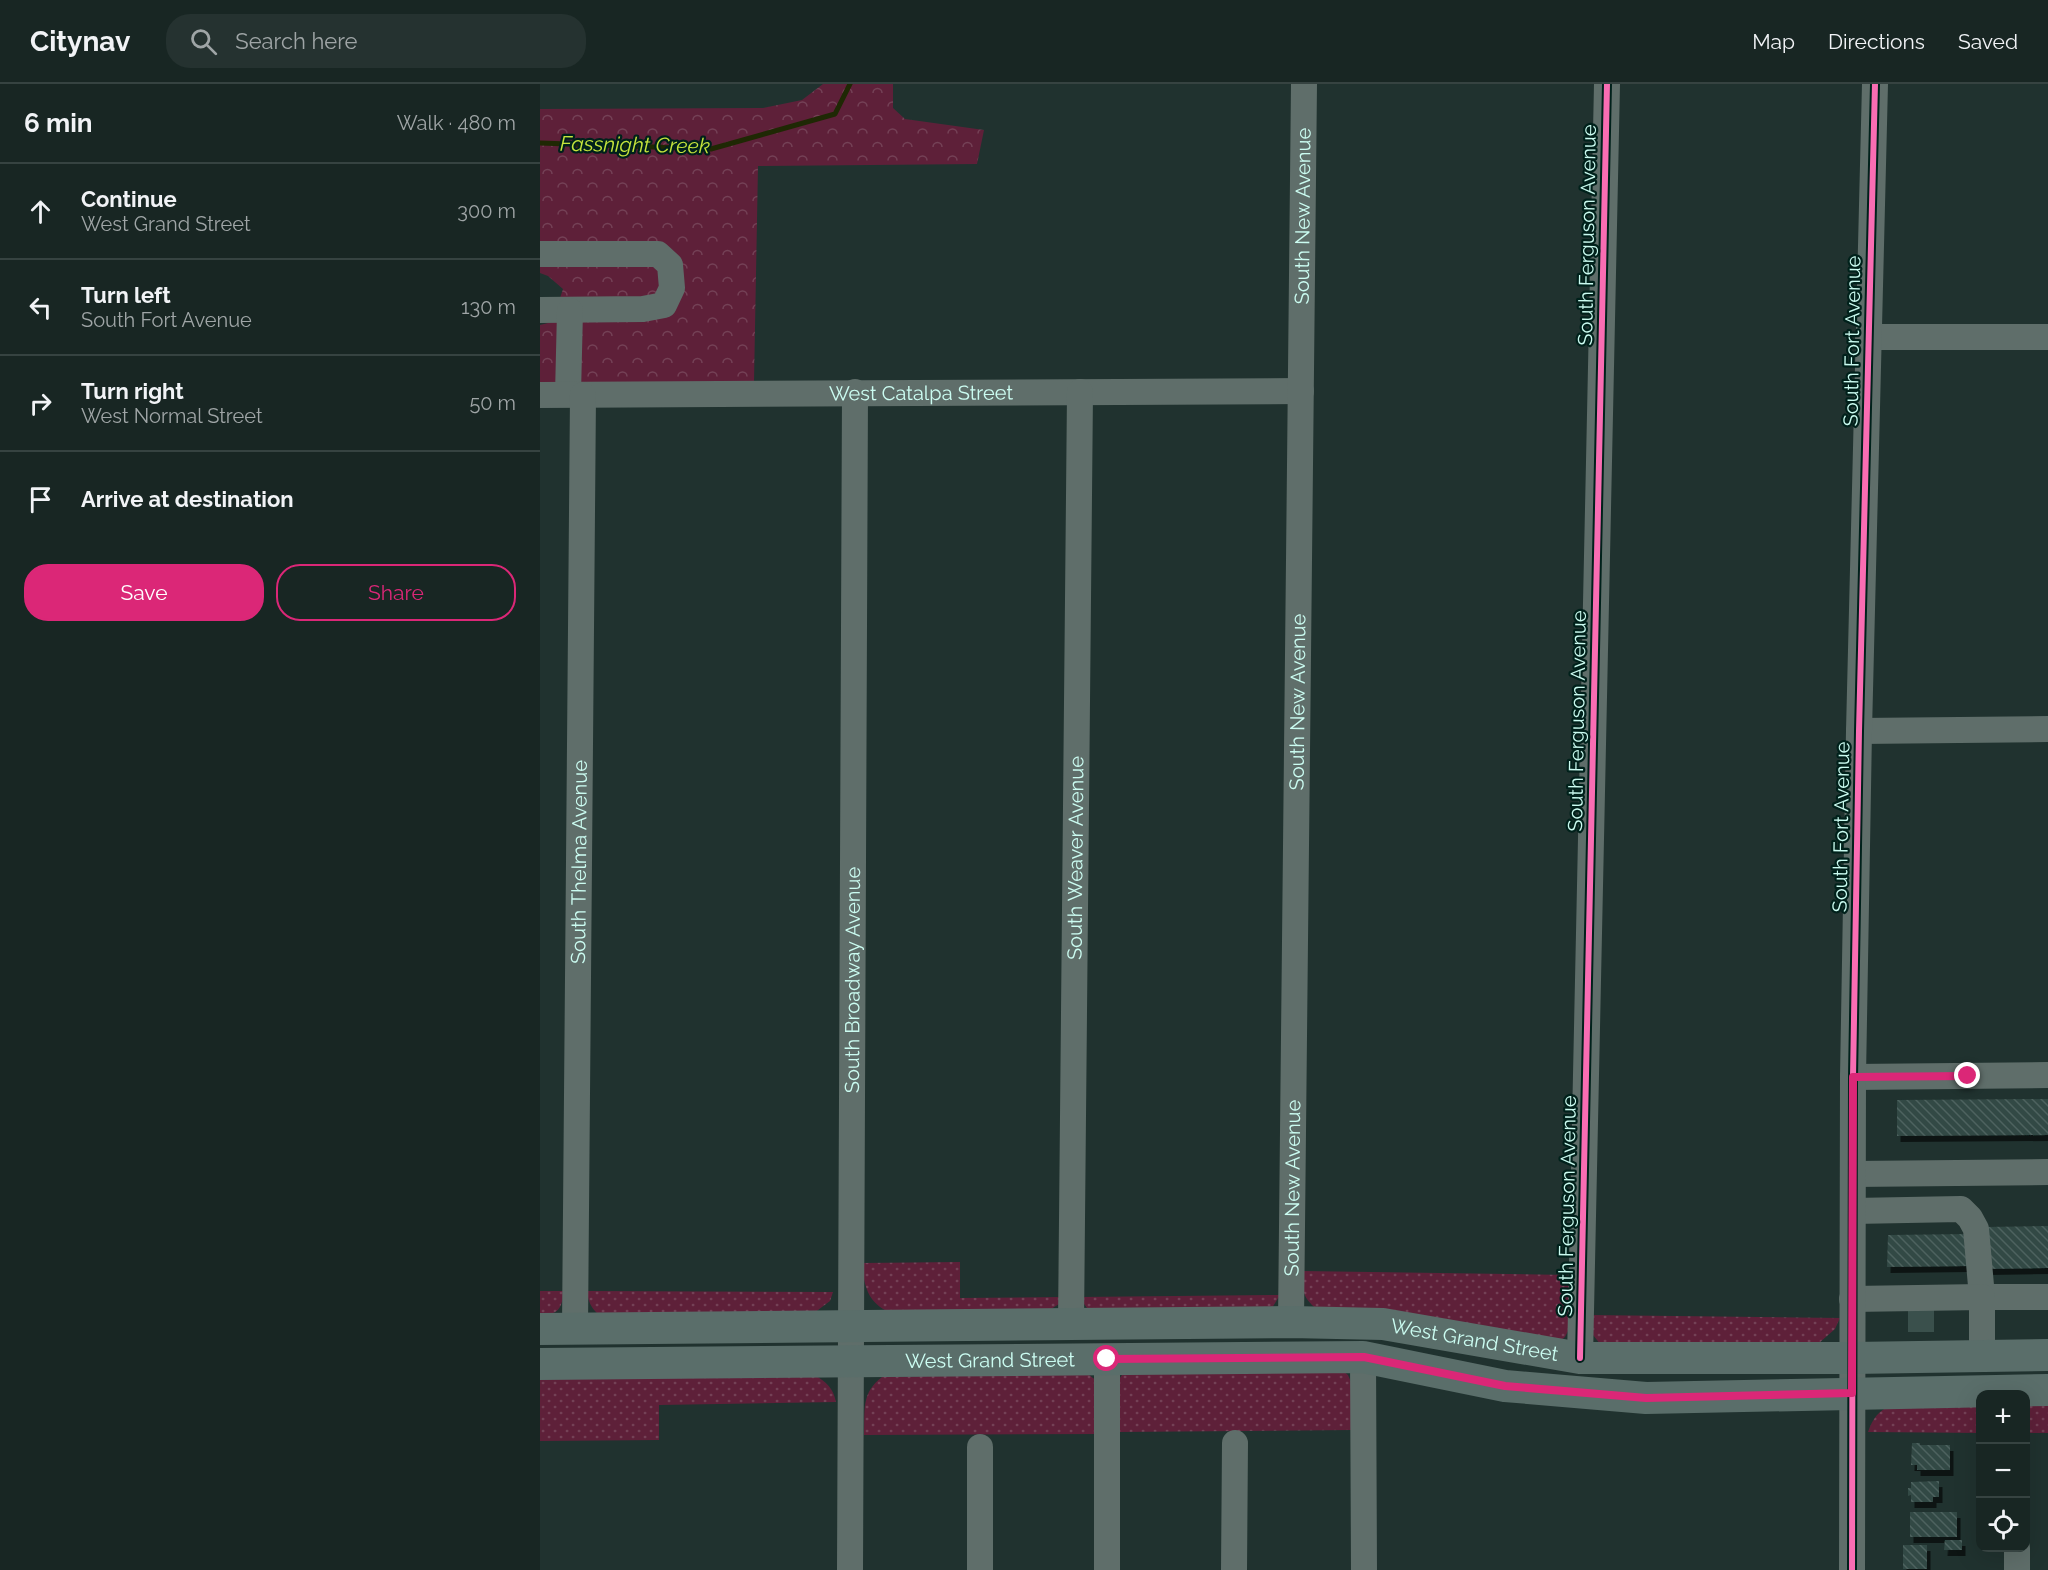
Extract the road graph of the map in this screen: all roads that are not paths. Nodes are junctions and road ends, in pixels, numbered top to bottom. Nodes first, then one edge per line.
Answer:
1 (1304, 84) edge
2 (1607, 84) edge
3 (1875, 84) edge
4 (540, 254) edge
5 (540, 310) edge
6 (570, 311) junction
7 (1868, 337) junction
8 (2048, 337) edge
9 (1301, 391) junction
10 (855, 392) junction
11 (1080, 392) junction
12 (576, 394) junction
13 (540, 395) edge
14 (2048, 729) edge
15 (1859, 731) junction
16 (2048, 1075) edge
17 (1853, 1077) junction
18 (2048, 1172) edge
19 (1853, 1174) junction
20 (1853, 1211) junction
21 (1982, 1297) junction
22 (2048, 1297) edge
23 (1954, 1298) junction
24 (1852, 1299) junction
25 (1887, 1299) junction
26 (1908, 1319) tunnel mouth
27 (1934, 1319) dead end
28 (1291, 1322) junction
29 (1071, 1324) junction
30 (851, 1326) junction
31 (575, 1328) junction
32 (540, 1329) edge
33 (2048, 1355) edge
34 (1982, 1356) junction
35 (1364, 1357) junction
36 (1580, 1358) junction
37 (1852, 1358) junction
38 (1107, 1359) junction
39 (850, 1361) junction
40 (540, 1364) edge
41 (2048, 1390) edge
42 (1852, 1393) junction
43 (1235, 1443) dead end
44 (980, 1447) dead end
45 (2017, 1552) edge
46 (850, 1570) edge
47 (980, 1570) edge
48 (1107, 1570) edge
49 (1234, 1570) edge
50 (1364, 1570) edge
51 (1852, 1570) edge
52 (2017, 1570) edge

1 - 9 street, South New Avenue
2 - 36 street, South Ferguson Avenue
3 - 7 street, South Fort Avenue
4 - 6 street
5 - 6 street
6 - 12 street, South Thelma Avenue
7 - 8 street
7 - 15 street, South Fort Avenue
9 - 11 street, West Catalpa Street
9 - 28 street, South New Avenue
10 - 11 street, West Catalpa Street
10 - 12 street, West Catalpa Street
10 - 30 street, South Broadway Avenue
11 - 29 street, South Weaver Avenue
12 - 13 street, West Catalpa Street
12 - 31 street, South Thelma Avenue
14 - 15 street
15 - 17 street, South Fort Avenue
16 - 17 street
17 - 19 street, South Fort Avenue
18 - 19 street
19 - 20 street, South Fort Avenue
20 - 21 street
20 - 24 street, South Fort Avenue
21 - 22 street
21 - 23 street
21 - 34 street
23 - 25 street
23 - 27 street
24 - 25 street
24 - 37 street, South Fort Avenue
25 - 26 street
28 - 29 main road, West Grand Street
28 - 36 main road, West Grand Street
29 - 30 main road, West Grand Street
30 - 31 main road, West Grand Street
30 - 39 street, South Broadway Avenue
31 - 32 main road, West Grand Street
33 - 34 main road, West Grand Street
34 - 37 main road, West Grand Street
35 - 38 main road, West Grand Street
35 - 42 main road, West Grand Street
35 - 50 street
36 - 37 main road, West Grand Street
37 - 42 street, South Fort Avenue
38 - 39 main road, West Grand Street
38 - 48 street
39 - 40 main road, West Grand Street
39 - 46 street, South Broadway Avenue
41 - 42 main road, West Grand Street
42 - 51 street, South Fort Avenue
43 - 49 street
44 - 47 street
45 - 52 street

